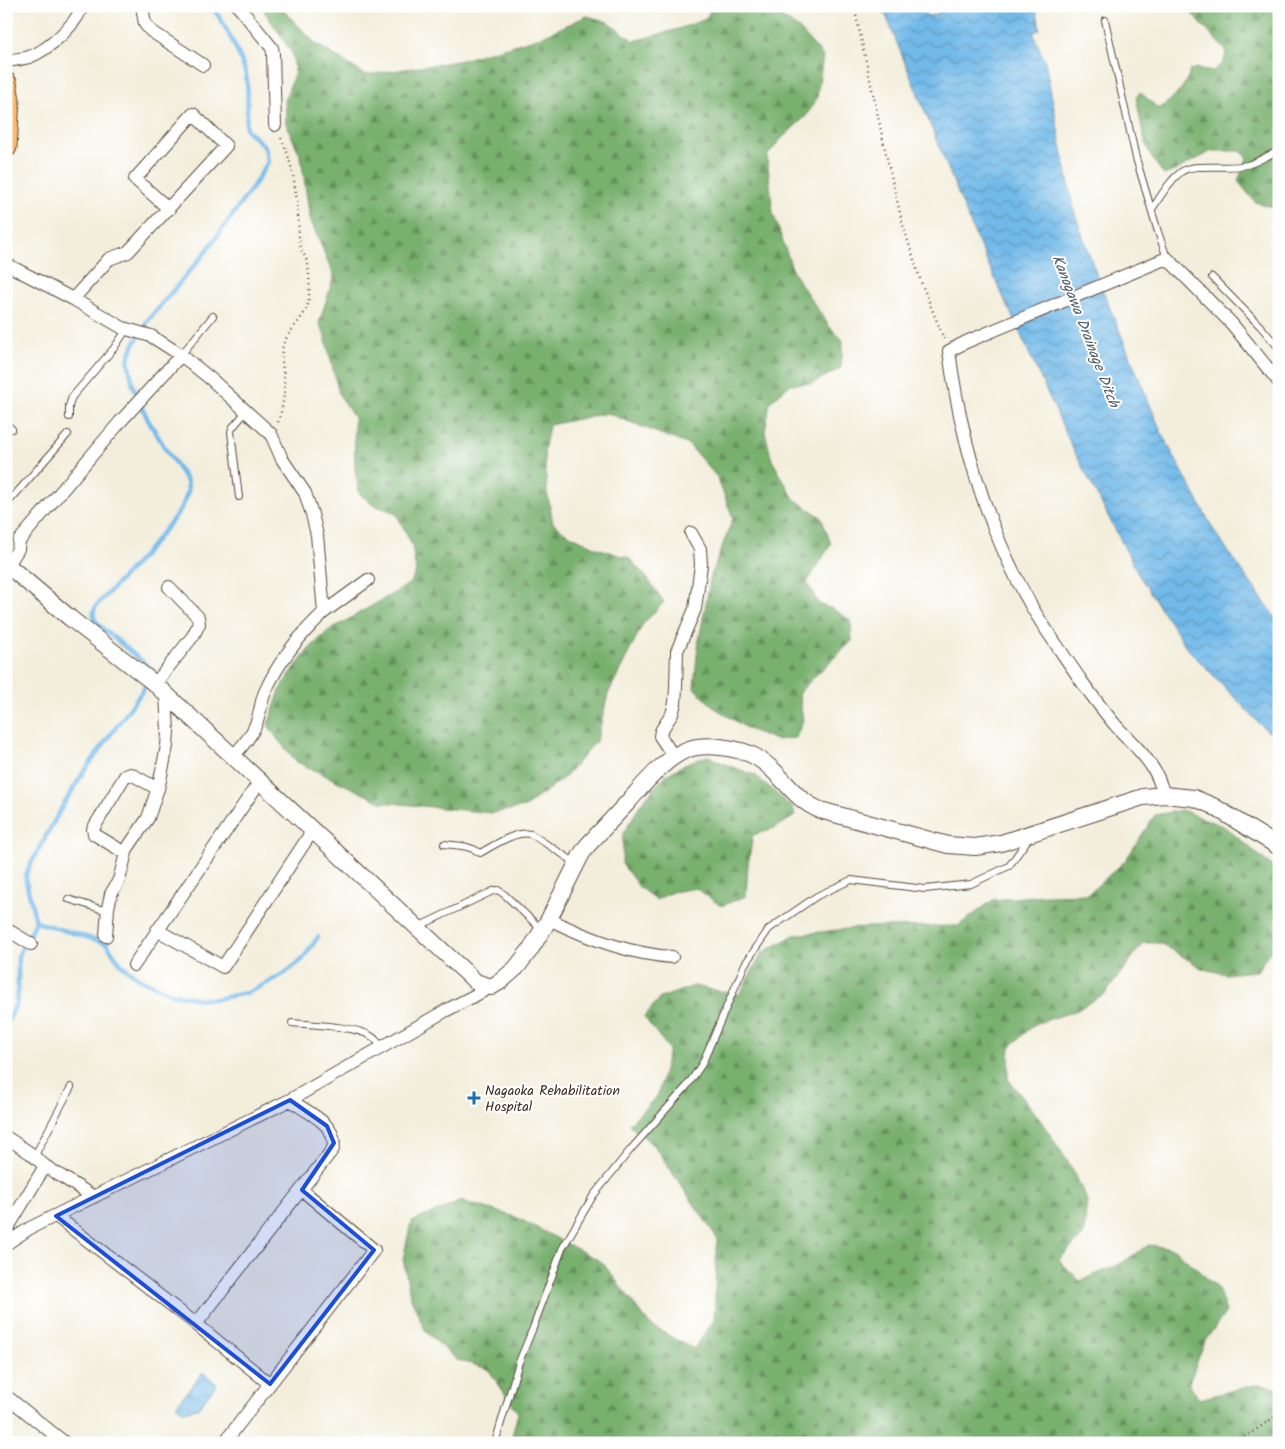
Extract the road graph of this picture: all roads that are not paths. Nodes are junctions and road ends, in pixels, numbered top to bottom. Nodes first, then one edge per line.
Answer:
1 (82, 6) edge
2 (142, 6) edge
3 (238, 6) edge
4 (1104, 20) dead end
5 (6, 61) edge
6 (204, 65) dead end
7 (6, 84) edge
8 (275, 125) road end
9 (6, 148) edge
10 (1279, 150) edge
11 (169, 209) junction
12 (1152, 209) junction
13 (1168, 258) junction
14 (6, 264) edge
15 (1212, 277) dead end
16 (73, 299) junction
17 (213, 316) dead end
18 (127, 329) junction
19 (1279, 348) edge
20 (181, 355) junction
21 (1279, 382) edge
22 (246, 412) junction
23 (69, 417) dead end
24 (6, 424) edge
25 (12, 429) dead end
26 (68, 434) dead end
27 (239, 497) dead end
28 (6, 505) edge
29 (691, 533) dead end
30 (7, 564) edge
31 (368, 580) dead end
32 (170, 587) dead end
33 (324, 612) junction
34 (160, 689) junction
35 (233, 756) junction
36 (674, 757) junction
37 (260, 781) junction
38 (158, 789) junction
39 (1164, 795) junction
40 (313, 830) junction
41 (1033, 833) junction
42 (444, 844) dead end
43 (1279, 847) edge
44 (125, 853) junction
45 (576, 864) junction
46 (68, 899) dead end
47 (107, 911) junction
48 (546, 924) junction
49 (418, 928) junction
50 (6, 929) edge
51 (158, 930) junction
52 (106, 936) dead end
53 (28, 942) dead end
54 (672, 957) dead end
55 (134, 965) dead end
56 (491, 988) junction
57 (292, 1023) dead end
58 (382, 1047) junction
59 (71, 1087) dead end
60 (290, 1100) junction
61 (6, 1137) edge
62 (34, 1157) junction
63 (45, 1166) junction
64 (302, 1190) junction
65 (94, 1197) junction
66 (56, 1216) junction
67 (6, 1231) edge
68 (6, 1244) edge
69 (196, 1324) junction
70 (270, 1384) junction
71 (6, 1396) edge
72 (65, 1443) edge
73 (224, 1443) edge
74 (495, 1443) edge

1 - 5 street
2 - 6 street
3 - 8 street
4 - 12 lane
7 - 9 highway
10 - 12 lane
11 - 11 street
11 - 16 street
12 - 13 lane
13 - 21 street
13 - 39 street
14 - 16 street
15 - 19 lane
16 - 18 street
17 - 20 lane
18 - 20 street
18 - 23 lane
20 - 22 street
20 - 30 street
22 - 27 lane
22 - 33 street
24 - 25 lane
26 - 28 lane
29 - 36 street
30 - 34 street
31 - 33 street
32 - 34 street
33 - 35 street
34 - 35 street
34 - 38 street
35 - 37 street
36 - 41 street
36 - 45 street
37 - 40 street
37 - 51 street
38 - 44 street
38 - 44 street
39 - 41 street
39 - 43 street
40 - 49 street
40 - 51 street
41 - 74 lane
42 - 45 lane
44 - 47 street
45 - 48 street
46 - 47 lane
47 - 52 street
48 - 49 lane
48 - 54 street
48 - 56 street
49 - 56 street
50 - 53 street
51 - 55 street
56 - 58 street
57 - 58 lane
58 - 60 street
59 - 62 lane
60 - 64 street
60 - 65 street
61 - 62 street
62 - 63 street
63 - 65 street
63 - 67 street
64 - 69 street
64 - 70 street
65 - 66 street
66 - 68 street
66 - 69 street
69 - 70 street
70 - 73 street
71 - 72 street

